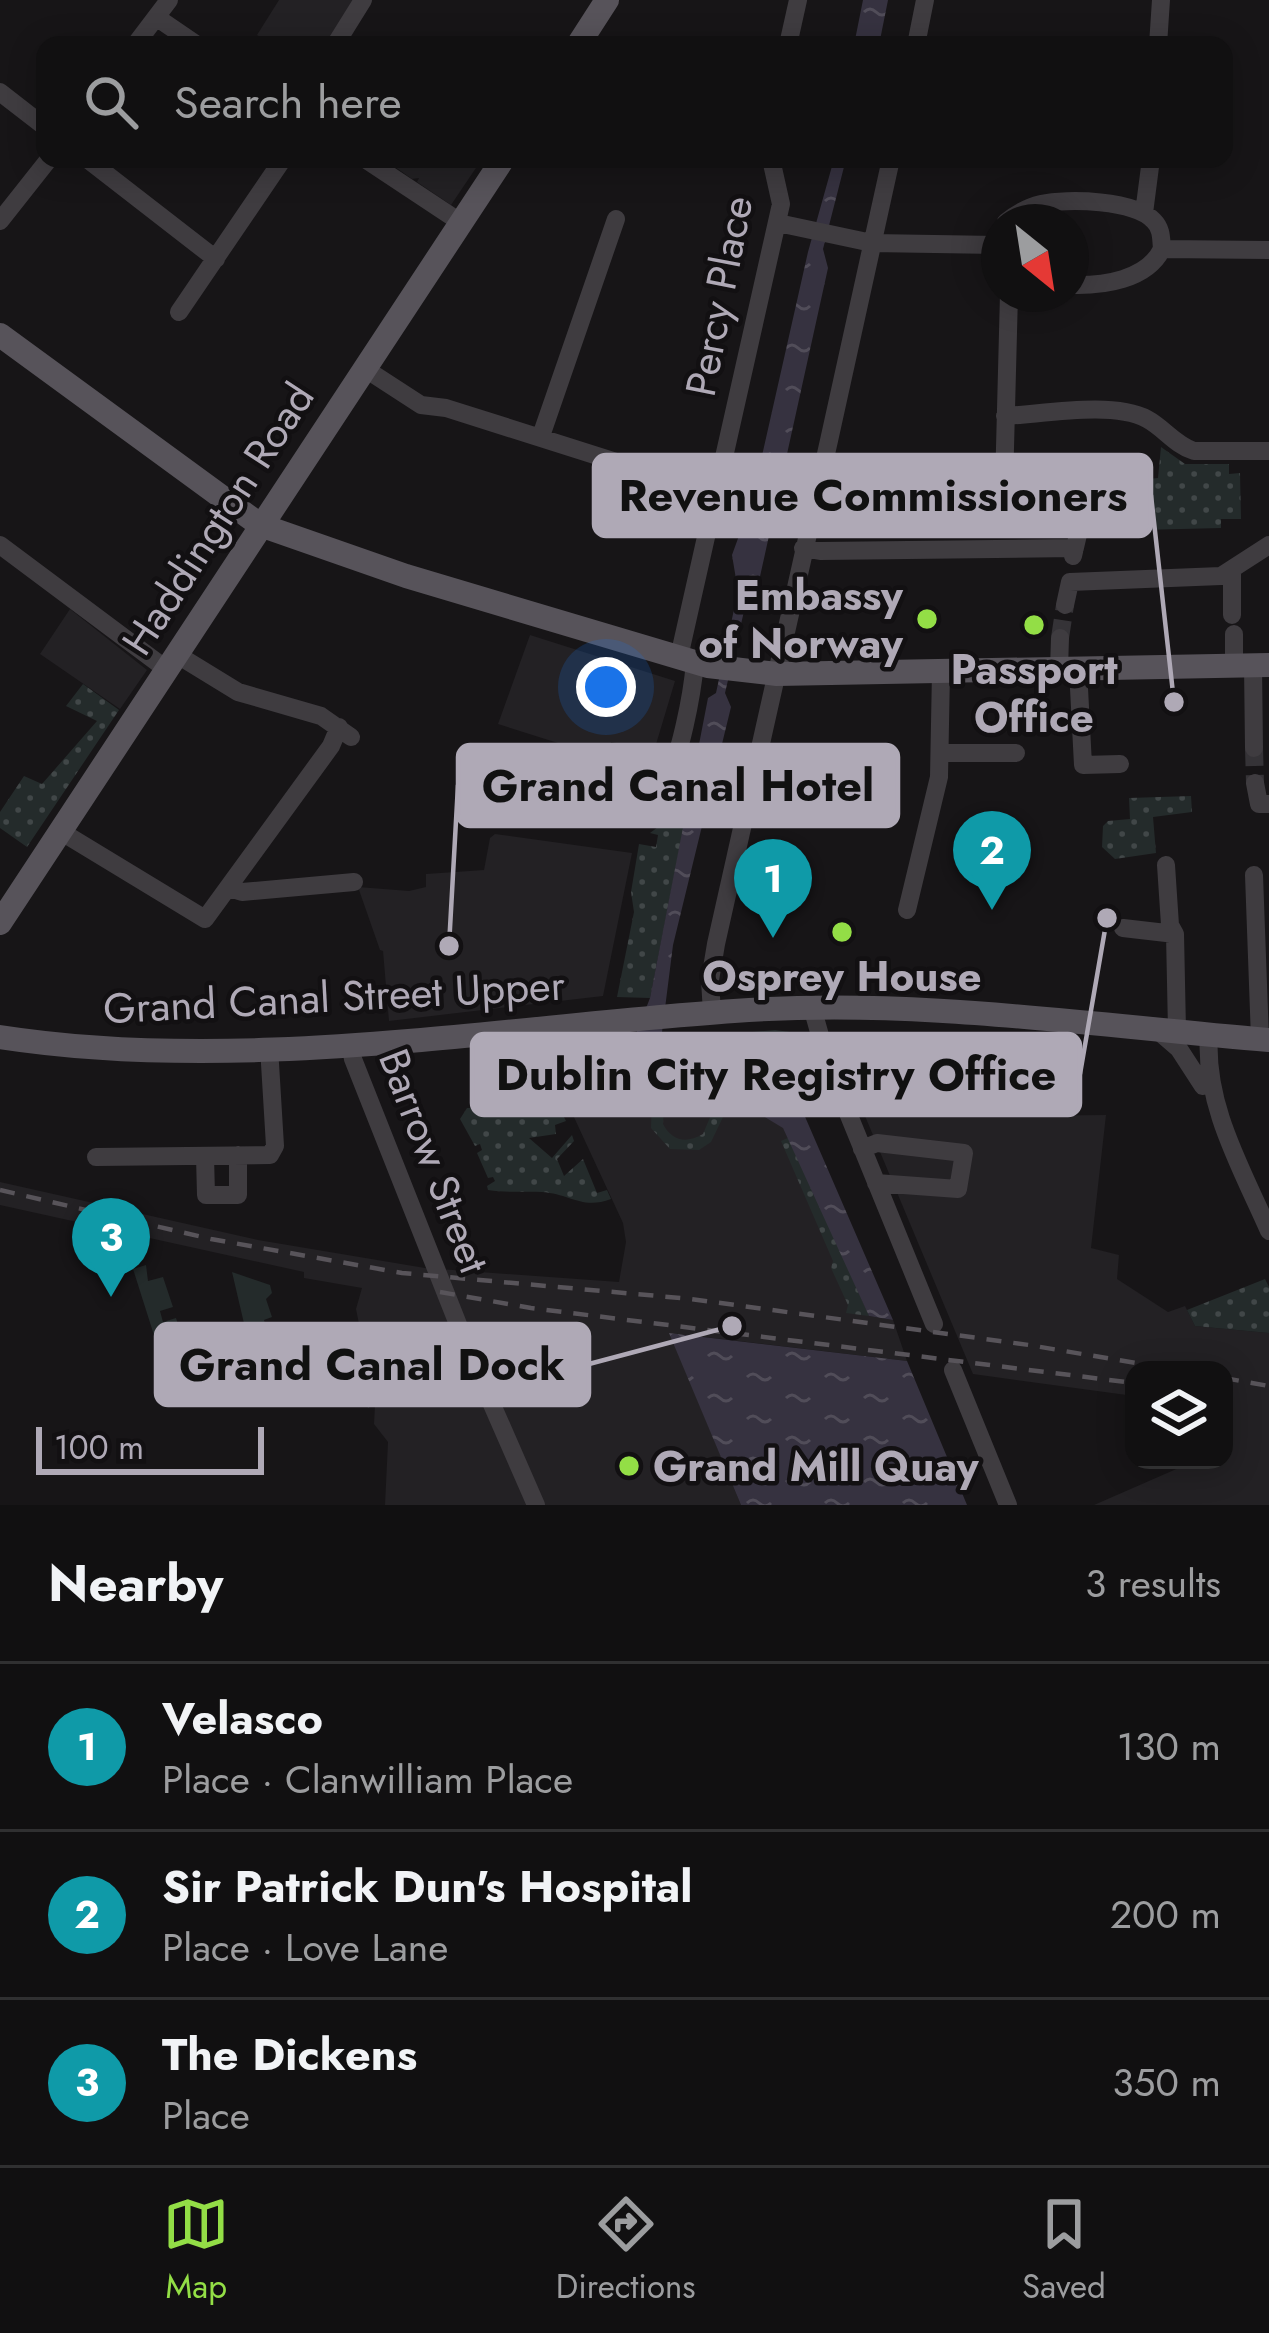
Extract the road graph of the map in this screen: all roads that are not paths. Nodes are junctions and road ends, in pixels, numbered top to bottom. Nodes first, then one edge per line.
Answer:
1 (169, 0) edge
2 (364, 0) edge
3 (607, 0) edge
4 (798, 0) edge
5 (926, 0) edge
6 (1161, 0) edge
7 (156, 17) junction
8 (142, 36) edge
9 (184, 36) edge
10 (340, 36) edge
11 (584, 36) edge
12 (790, 36) edge
13 (918, 36) edge
14 (1159, 36) edge
15 (0, 92) edge
16 (36, 121) edge
17 (42, 168) edge
18 (99, 168) edge
19 (278, 168) edge
20 (378, 168) edge
21 (496, 168) edge
22 (773, 168) edge
23 (889, 168) edge
24 (1150, 168) edge
25 (1049, 204) edge
26 (1144, 213) junction
27 (616, 219) dead end
28 (0, 221) edge
29 (460, 223) junction
30 (778, 223) junction
31 (872, 243) junction
32 (981, 243) edge
33 (1162, 249) junction
34 (1269, 250) edge
35 (216, 259) junction
36 (1089, 286) edge
37 (179, 312) dead end
38 (1008, 312) edge
39 (0, 335) edge
40 (364, 368) junction
41 (1005, 416) junction
42 (541, 436) junction
43 (1269, 451) edge
44 (717, 485) junction
45 (817, 487) junction
46 (1004, 487) junction
47 (260, 525) junction
48 (1269, 544) edge
49 (0, 545) edge
50 (803, 548) junction
51 (1229, 572) junction
52 (1065, 605) dead end
53 (1060, 638) tunnel mouth
54 (171, 662) junction
55 (694, 662) junction
56 (1252, 665) edge
57 (1069, 669) junction
58 (941, 671) junction
59 (777, 674) junction
60 (1254, 748) tunnel mouth
61 (942, 753) junction
62 (1016, 753) dead end
63 (1120, 764) dead end
64 (1255, 783) tunnel mouth
65 (489, 787) dead end
66 (1269, 804) edge
67 (60, 831) junction
68 (1166, 866) dead end
69 (1254, 875) dead end
70 (354, 882) dead end
71 (229, 887) junction
72 (908, 910) dead end
73 (0, 922) edge
74 (1123, 928) dead end
75 (1175, 934) junction
76 (812, 1007) junction
77 (712, 1013) junction
78 (1185, 1031) junction
79 (0, 1037) edge
80 (1265, 1039) edge
81 (350, 1042) junction
82 (269, 1047) junction
83 (1202, 1086) junction
84 (1219, 1112) junction
85 (862, 1149) junction
86 (238, 1155) junction
87 (97, 1156) dead end
88 (205, 1156) junction
89 (876, 1183) junction
90 (1269, 1231) edge
91 (934, 1324) dead end
92 (953, 1370) dead end
93 (536, 1505) edge
94 (1008, 1505) edge

1 - 7 street
2 - 10 street
3 - 11 main road
4 - 12 street
5 - 13 street
6 - 14 street
7 - 8 street
7 - 9 street
15 - 16 street
17 - 28 street
18 - 35 street
19 - 35 street
20 - 29 street
21 - 29 main road, Haddington Road
22 - 30 street, Percy Place
23 - 31 street
24 - 26 street
25 - 26 street
26 - 33 street
27 - 42 street
29 - 40 main road, Haddington Road
30 - 31 street
30 - 44 street, Percy Place
31 - 32 street
31 - 45 street
33 - 34 street
33 - 36 street
35 - 37 street
38 - 41 street
39 - 47 main road
40 - 42 street
40 - 47 main road, Haddington Road
41 - 43 street
41 - 46 street
42 - 44 street
44 - 55 street, Percy Place
45 - 46 street
45 - 50 street
46 - 50 street
47 - 54 main road, Haddington Road
47 - 55 main road
48 - 51 street
49 - 54 street
50 - 59 street
51 - 52 street
51 - 56 street
53 - 57 street
54 - 67 main road, Haddington Road
54 - 71 street
55 - 59 main road
55 - 65 street, Percy Place
56 - 57 main road
56 - 60 street
57 - 58 main road
57 - 63 street
58 - 59 main road
58 - 61 street
59 - 77 street
61 - 62 street
61 - 72 street
64 - 66 street
67 - 71 street
67 - 73 main road, Haddington Road
68 - 75 street
69 - 80 street
70 - 71 street
74 - 75 street
75 - 78 street
76 - 77 main road, Grand Canal Street Upper
76 - 78 main road, Grand Canal Street Upper
76 - 85 street
77 - 81 main road, Grand Canal Street Upper
78 - 80 main road, Grand Canal Street Upper
78 - 83 street
78 - 83 street
78 - 84 street
79 - 82 main road, Grand Canal Street Upper
81 - 82 main road, Grand Canal Street Upper
81 - 93 street, Barrow Street
82 - 86 street
83 - 84 street
84 - 90 street
85 - 89 street
85 - 89 street
86 - 88 street
86 - 88 street
87 - 88 street
89 - 91 street
92 - 94 street

